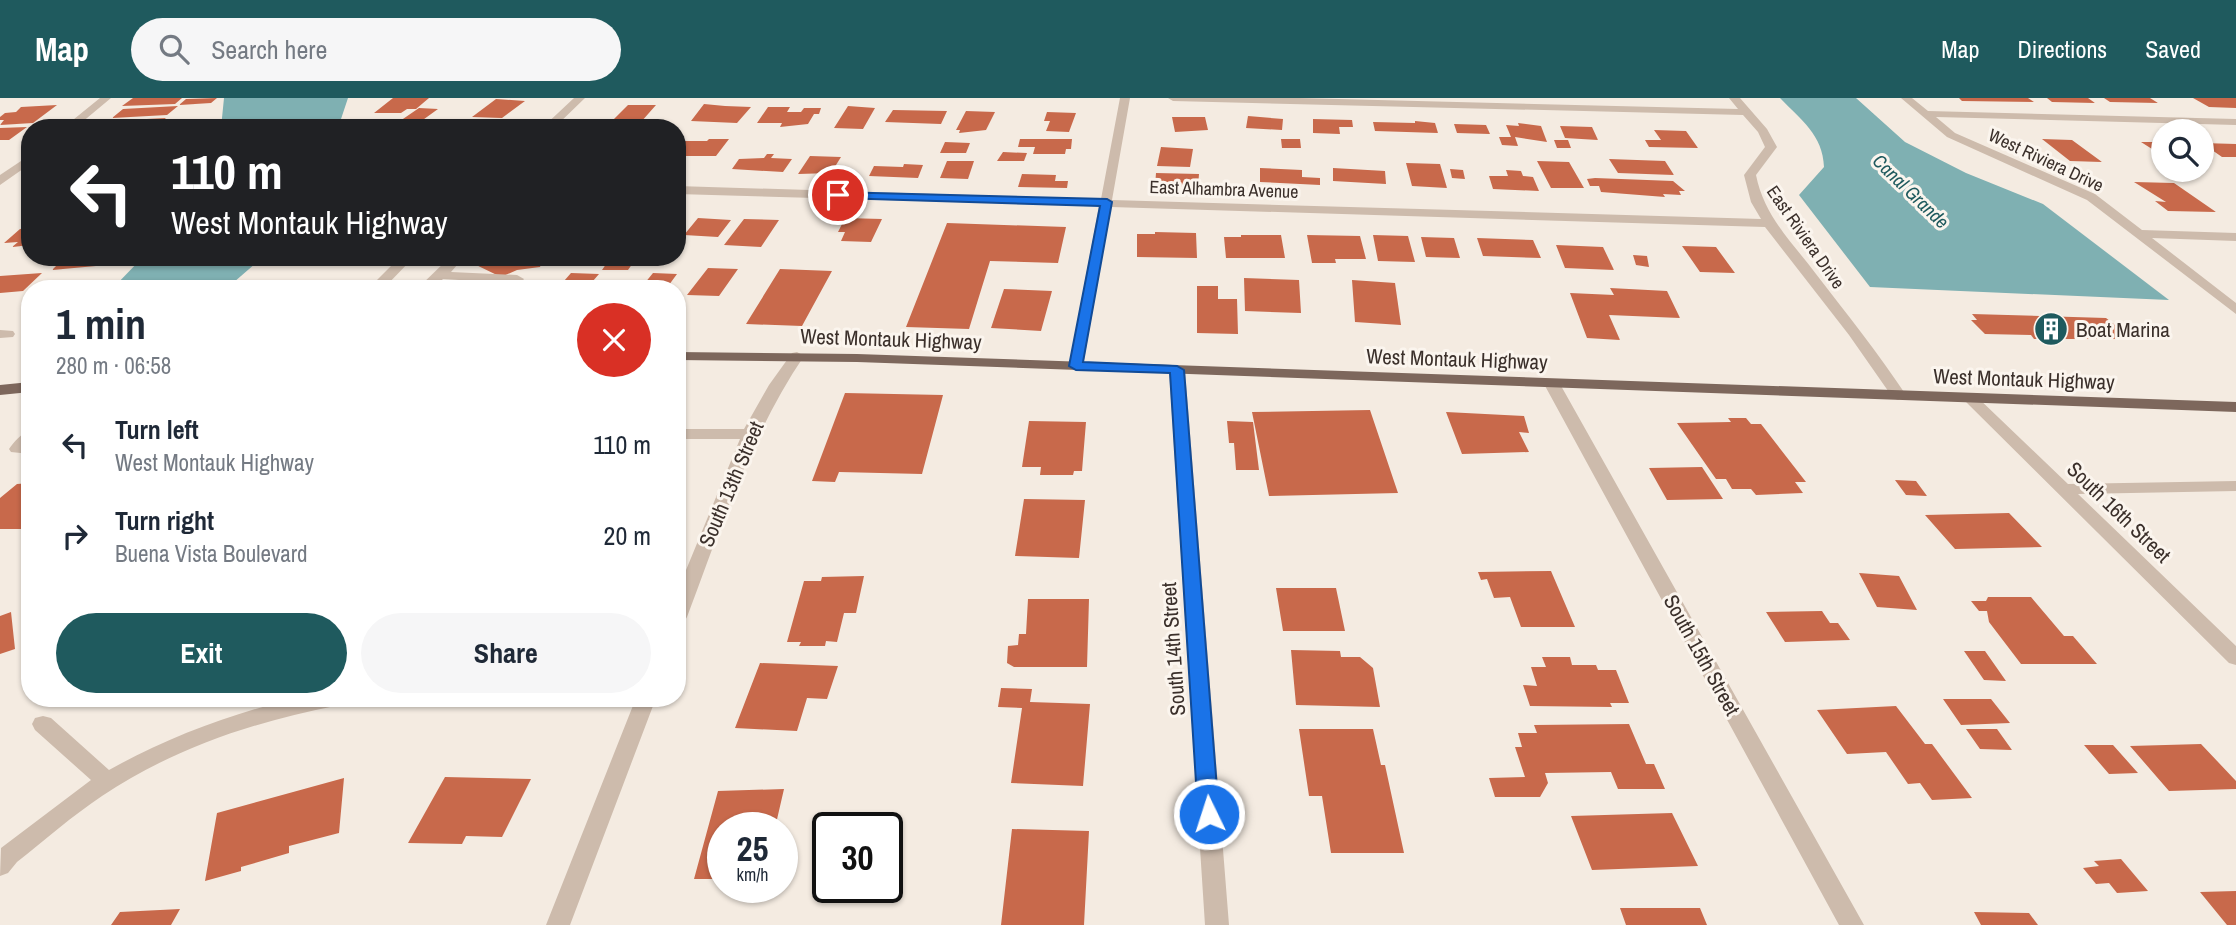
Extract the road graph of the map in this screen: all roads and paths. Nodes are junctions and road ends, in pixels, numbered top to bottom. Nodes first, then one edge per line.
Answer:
1 (106, 98) edge
2 (580, 98) edge
3 (1125, 98) edge
4 (1173, 98) edge
5 (1734, 98) edge
6 (1906, 98) edge
7 (1746, 112) junction
8 (1924, 114) junction
9 (79, 119) edge
10 (557, 119) edge
11 (2236, 122) edge
12 (21, 165) edge
13 (0, 181) edge
14 (686, 190) edge
15 (1107, 202) junction
16 (1770, 223) junction
17 (2140, 234) junction
18 (2236, 237) edge
19 (399, 266) edge
20 (449, 266) edge
21 (440, 275) junction
22 (384, 280) edge
23 (434, 280) edge
24 (516, 280) edge
25 (2236, 310) edge
26 (686, 356) edge
27 (797, 356) junction
28 (1076, 366) junction
29 (1177, 370) junction
30 (1552, 384) junction
31 (21, 388) edge
32 (0, 390) edge
33 (1898, 395) junction
34 (1970, 398) junction
35 (2236, 407) edge
36 (686, 433) edge
37 (749, 435) junction
38 (2236, 486) edge
39 (2062, 489) junction
40 (686, 594) edge
41 (2236, 658) edge
42 (288, 707) edge
43 (643, 707) edge
44 (43, 724) dead end
45 (107, 781) junction
46 (0, 866) edge
47 (558, 925) edge
48 (1217, 925) edge
49 (1852, 925) edge

1 - 9 street
2 - 10 street
3 - 15 street
4 - 7 street
5 - 7 street, East Riviera Drive
6 - 8 street, West Riviera Drive
7 - 16 street, East Riviera Drive
8 - 11 street
8 - 17 street, West Riviera Drive
12 - 13 street
14 - 15 street, East Alhambra Avenue
15 - 16 street, East Alhambra Avenue
15 - 28 street
16 - 33 street, East Riviera Drive
17 - 18 street
17 - 25 street, West Riviera Drive
19 - 22 street
20 - 21 street
21 - 23 street
21 - 24 street
26 - 27 main road, West Montauk Highway
27 - 28 main road, West Montauk Highway
27 - 37 street, South 13th Street
28 - 29 main road, West Montauk Highway
29 - 30 main road, West Montauk Highway
29 - 48 street, South 14th Street
30 - 33 main road, West Montauk Highway
30 - 49 street, South 15th Street
31 - 32 main road
33 - 34 main road, West Montauk Highway
34 - 35 main road, West Montauk Highway
34 - 39 street, South 16th Street
36 - 37 street
37 - 40 street, South 13th Street
38 - 39 street
39 - 41 street, South 16th Street
42 - 45 street
43 - 47 street
44 - 45 street
45 - 46 street

